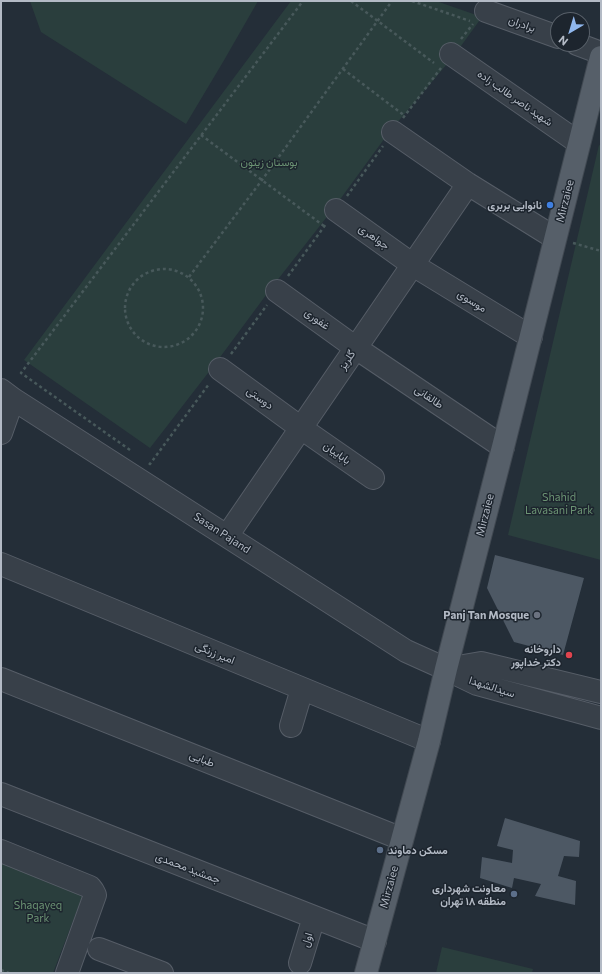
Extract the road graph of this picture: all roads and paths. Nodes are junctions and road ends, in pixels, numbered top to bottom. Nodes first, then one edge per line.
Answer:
1 (303, 1) edge
2 (351, 1) edge
3 (392, 1) edge
4 (412, 1) edge
5 (486, 11) dead end
6 (378, 21) junction
7 (550, 34) edge
8 (590, 49) edge
9 (601, 53) edge
10 (601, 57) edge
11 (443, 59) junction
12 (343, 69) junction
13 (399, 124) junction
14 (201, 135) junction
15 (579, 143) junction
16 (262, 180) junction
17 (468, 184) junction
18 (330, 218) junction
19 (555, 238) junction
20 (601, 251) edge
21 (413, 264) junction
22 (189, 277) junction
23 (277, 290) junction
24 (531, 337) junction
25 (356, 348) junction
26 (220, 369) junction
27 (7, 394) edge
28 (301, 428) junction
29 (1, 433) edge
30 (503, 447) junction
31 (130, 450) dead end
32 (143, 460) dead end
33 (373, 478) dead end
34 (227, 536) junction
35 (1, 564) edge
36 (446, 668) junction
37 (1, 679) edge
38 (302, 689) junction
39 (601, 692) edge
40 (601, 718) edge
41 (291, 726) dead end
42 (429, 741) junction
43 (1, 794) edge
44 (402, 839) junction
45 (1, 850) edge
46 (314, 917) junction
47 (375, 941) junction
48 (99, 949) dead end
49 (300, 963) dead end
50 (1, 970) edge
51 (9, 973) edge
52 (67, 973) edge
53 (162, 973) edge
54 (366, 973) edge

1 - 14 path
2 - 6 path
3 - 6 path
4 - 11 path
5 - 7 street, برادران
6 - 11 path
6 - 12 path
8 - 9 street
10 - 15 main road, Mirzaiee
11 - 13 path
11 - 15 street, شهید ناصر طالب زاده
12 - 13 path
12 - 16 path
13 - 17 street
13 - 18 path
14 - 16 path
14 - 31 path
15 - 19 main road, Mirzaiee
16 - 18 path
16 - 22 path
17 - 19 street
17 - 21 street, گلریز
18 - 21 street, جواهری
18 - 23 path
19 - 20 path
19 - 24 main road, Mirzaiee
21 - 24 street, موسوی
21 - 25 street, گلریز
22 - 22 path
23 - 25 street, غفوری
23 - 26 path
24 - 30 main road, Mirzaiee
25 - 28 street, گلریز
25 - 30 street, طالقانی
26 - 28 street, دوستی
26 - 32 path
27 - 29 street
27 - 34 street, Sasan Pajand
28 - 33 street, باباییان
28 - 34 street, گلریز
30 - 36 main road, Mirzaiee
34 - 36 street, Sasan Pajand
35 - 38 street, امیر زرنگی
36 - 39 street, سیدالشهدا
36 - 40 street, سیدالشهدا
36 - 42 main road, Mirzaiee
37 - 44 street, طبایی
38 - 41 street
38 - 42 street, امیر زرنگی
42 - 44 main road, Mirzaiee
43 - 46 street, جمشید محمدی
44 - 47 main road, Mirzaiee
45 - 52 street
46 - 47 street, جمشید محمدی
46 - 49 street, اول
47 - 54 main road, Mirzaiee
48 - 53 street
50 - 51 path

